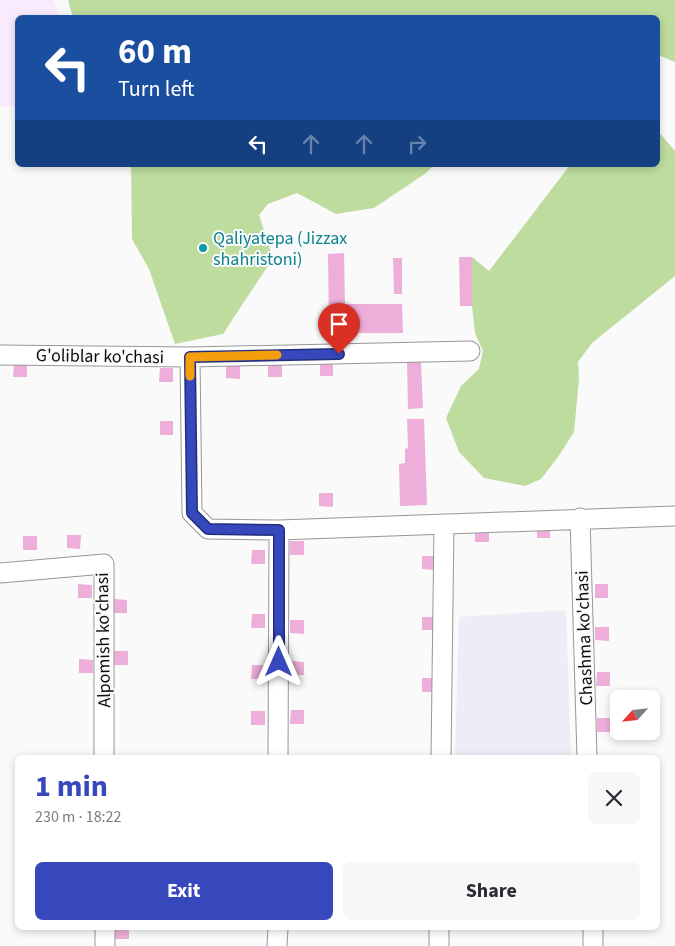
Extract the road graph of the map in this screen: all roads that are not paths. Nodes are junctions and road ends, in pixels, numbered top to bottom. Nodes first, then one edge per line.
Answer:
1 (470, 351) dead end
2 (0, 355) edge
3 (190, 357) junction
4 (675, 516) edge
5 (580, 518) junction
6 (444, 524) junction
7 (279, 530) junction
8 (0, 574) edge
9 (104, 755) edge
10 (278, 755) edge
11 (442, 755) edge
12 (587, 755) edge
13 (105, 930) edge
14 (278, 930) edge
15 (439, 930) edge
16 (593, 930) edge
17 (105, 946) edge
18 (277, 946) edge
19 (439, 946) edge
20 (593, 946) edge

1 - 3 street, G'oliblar ko'chasi
2 - 3 street, G'oliblar ko'chasi
3 - 7 street
4 - 5 street
5 - 6 street
5 - 12 street, Chashma ko'chasi
6 - 7 street
6 - 11 street
7 - 10 street
8 - 9 street, Alpomish ko'chasi
13 - 17 street
14 - 18 street
15 - 19 street
16 - 20 street

